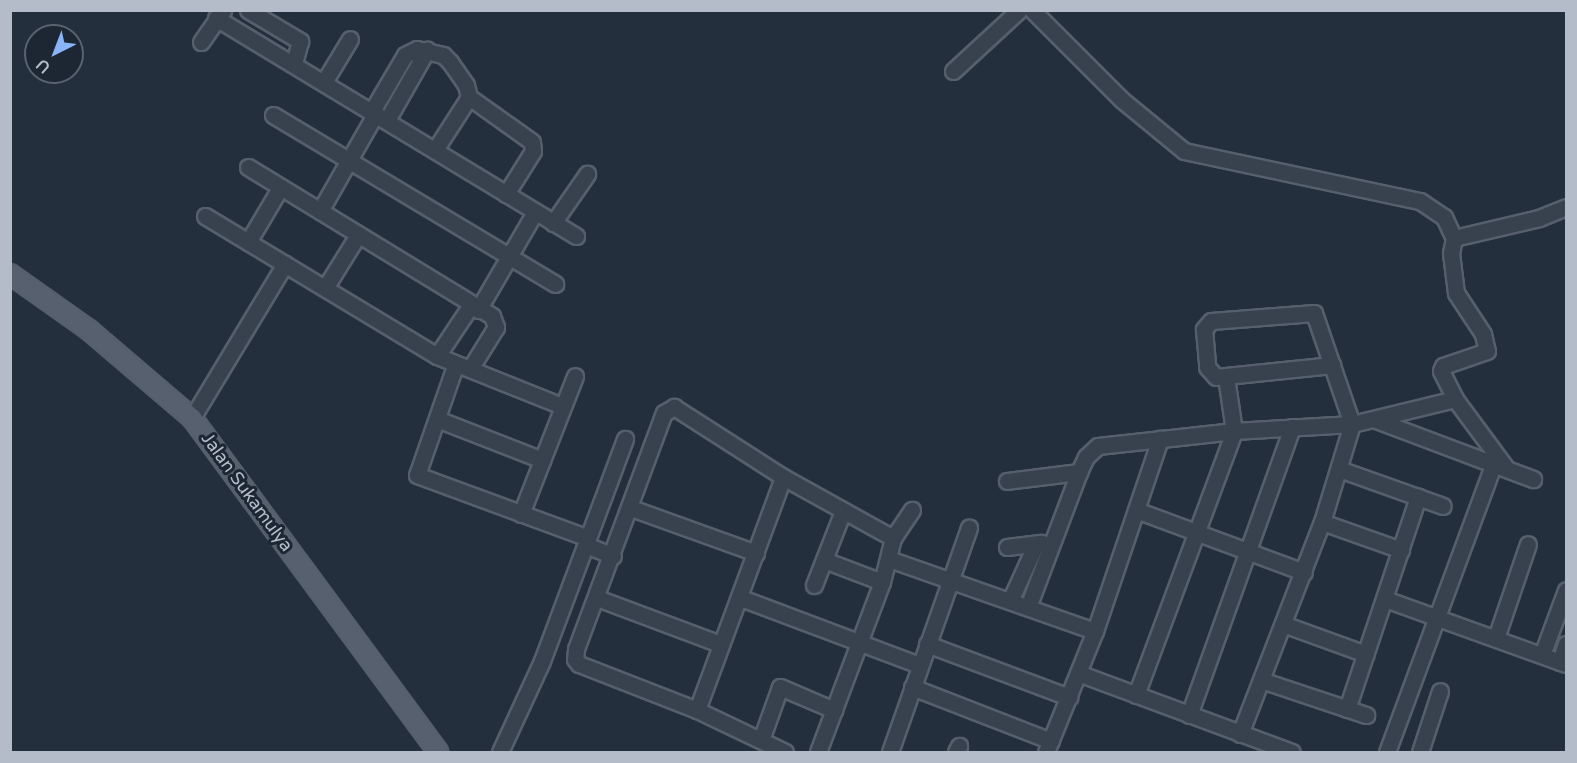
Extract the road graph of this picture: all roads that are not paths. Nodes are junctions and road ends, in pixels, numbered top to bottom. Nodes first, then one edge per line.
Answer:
1 (248, 10) edge
2 (1019, 10) edge
3 (1032, 10) edge
4 (220, 14) edge
5 (350, 39) dead end
6 (201, 42) dead end
7 (294, 63) junction
8 (953, 71) dead end
9 (324, 82) junction
10 (469, 97) junction
11 (378, 114) junction
12 (273, 115) dead end
13 (435, 150) junction
14 (349, 159) junction
15 (248, 167) dead end
16 (587, 174) dead end
17 (280, 188) junction
18 (506, 194) junction
19 (1566, 207) edge
20 (320, 211) junction
21 (535, 212) junction
22 (205, 216) dead end
23 (553, 223) junction
24 (358, 235) junction
25 (576, 236) dead end
26 (1454, 238) junction
27 (248, 242) junction
28 (509, 257) junction
29 (285, 264) junction
30 (10, 274) edge
31 (555, 284) dead end
32 (326, 288) junction
33 (474, 307) junction
34 (437, 356) junction
35 (1332, 365) junction
36 (462, 368) junction
37 (575, 376) dead end
38 (1226, 377) junction
39 (1455, 399) junction
40 (557, 404) dead end
41 (192, 417) junction
42 (436, 419) junction
43 (1376, 420) junction
44 (1352, 424) junction
45 (1292, 427) junction
46 (1234, 431) junction
47 (625, 439) dead end
48 (1160, 439) junction
49 (542, 460) junction
50 (1500, 466) junction
51 (1339, 469) junction
52 (1079, 472) junction
53 (783, 477) junction
54 (1533, 479) dead end
55 (1007, 481) dead end
56 (1418, 497) junction
57 (1443, 506) dead end
58 (631, 508) junction
59 (912, 510) dead end
60 (1136, 510) junction
61 (843, 511) junction
62 (521, 514) junction
63 (1322, 522) junction
64 (969, 528) dead end
65 (1197, 531) junction
66 (893, 538) junction
67 (1054, 541) junction
68 (587, 542) junction
69 (1036, 544) junction
70 (1528, 544) dead end
71 (1007, 547) dead end
72 (1401, 550) junction
73 (1249, 551) junction
74 (756, 553) junction
75 (613, 556) junction
76 (889, 559) junction
77 (824, 560) junction
78 (1304, 572) junction
79 (951, 580) junction
80 (882, 582) junction
81 (814, 585) dead end
82 (1566, 590) edge
83 (597, 598) junction
84 (741, 598) junction
85 (1385, 599) junction
86 (1010, 601) junction
87 (1028, 607) junction
88 (1434, 617) junction
89 (1283, 624) junction
90 (1095, 631) junction
91 (1496, 638) junction
92 (858, 642) junction
93 (720, 644) junction
94 (927, 644) junction
95 (1566, 644) edge
96 (1366, 654) junction
97 (1542, 655) junction
98 (1563, 663) edge
99 (919, 666) junction
100 (1078, 673) junction
101 (1261, 680) junction
102 (912, 687) junction
103 (1440, 691) dead end
104 (1136, 695) junction
105 (1069, 697) junction
106 (1347, 709) junction
107 (698, 710) junction
108 (834, 710) junction
109 (1189, 715) junction
110 (1366, 715) dead end
111 (1240, 734) junction
112 (760, 740) junction
113 (1048, 747) edge
114 (438, 753) edge
115 (500, 753) edge
116 (785, 753) edge
117 (818, 753) edge
118 (890, 753) edge
119 (1292, 753) edge
120 (1387, 753) edge
121 (1420, 753) edge

1 - 7 street
2 - 8 street
3 - 26 street
4 - 6 street
4 - 7 street
5 - 9 street
7 - 9 street
9 - 11 street
10 - 11 street
10 - 13 street
10 - 18 street
11 - 13 street
11 - 14 street
12 - 14 street
13 - 18 street
14 - 20 street
14 - 28 street
15 - 17 street
16 - 23 street
17 - 20 street
17 - 27 street
18 - 21 street
19 - 26 street
20 - 24 street
21 - 23 street
21 - 28 street
22 - 27 street
23 - 25 street
24 - 32 street
24 - 33 street
26 - 39 street
27 - 29 street
28 - 31 street
28 - 33 street
29 - 32 street
29 - 41 street
30 - 41 main road, Jalan Sukamulya
32 - 34 street
33 - 34 street
33 - 36 street
34 - 36 street
35 - 38 street
35 - 38 street
35 - 44 street
36 - 40 street
36 - 42 street
37 - 49 street
38 - 46 street
39 - 43 street
39 - 50 street
41 - 114 main road, Jalan Sukamulya
42 - 49 street
42 - 62 street
43 - 44 street
43 - 50 street
44 - 45 street
44 - 51 street
45 - 46 street
45 - 73 street
46 - 48 street
46 - 65 street
47 - 68 street
48 - 52 street
48 - 60 street
49 - 62 street
50 - 54 street
50 - 88 street
51 - 56 street
51 - 63 street
52 - 55 street
52 - 67 street
53 - 58 street
53 - 61 street
53 - 74 street
56 - 57 street
56 - 72 street
58 - 74 street
58 - 75 street
59 - 66 street
60 - 65 street
60 - 90 street
61 - 66 street
61 - 77 street
62 - 68 street
63 - 72 street
63 - 78 street
64 - 79 street
65 - 73 street
65 - 104 street
66 - 76 street
67 - 69 street
67 - 87 street
68 - 75 street
68 - 115 street
69 - 71 street
69 - 86 street
70 - 91 street
72 - 85 street
73 - 78 street
73 - 109 street
74 - 84 street
75 - 83 street
76 - 79 street
76 - 80 street
77 - 80 street
77 - 81 street
78 - 89 street
79 - 86 street
79 - 94 street
80 - 92 street
82 - 97 street
83 - 93 street
83 - 107 street
84 - 92 street
84 - 93 street
85 - 88 street
85 - 96 street
86 - 87 street
87 - 90 street
88 - 91 street
88 - 120 street
89 - 96 street
89 - 101 street
90 - 100 street
91 - 97 street
92 - 99 street
92 - 108 street
93 - 107 street
94 - 99 street
94 - 105 street
95 - 98 street
96 - 106 street
97 - 98 street
99 - 102 street
100 - 104 street
100 - 105 street
101 - 106 street
101 - 111 street
102 - 113 street
102 - 118 street
103 - 121 street
104 - 109 street
105 - 113 street
106 - 110 street
107 - 112 street
108 - 112 street
108 - 117 street
109 - 111 street
111 - 119 street
112 - 116 street

